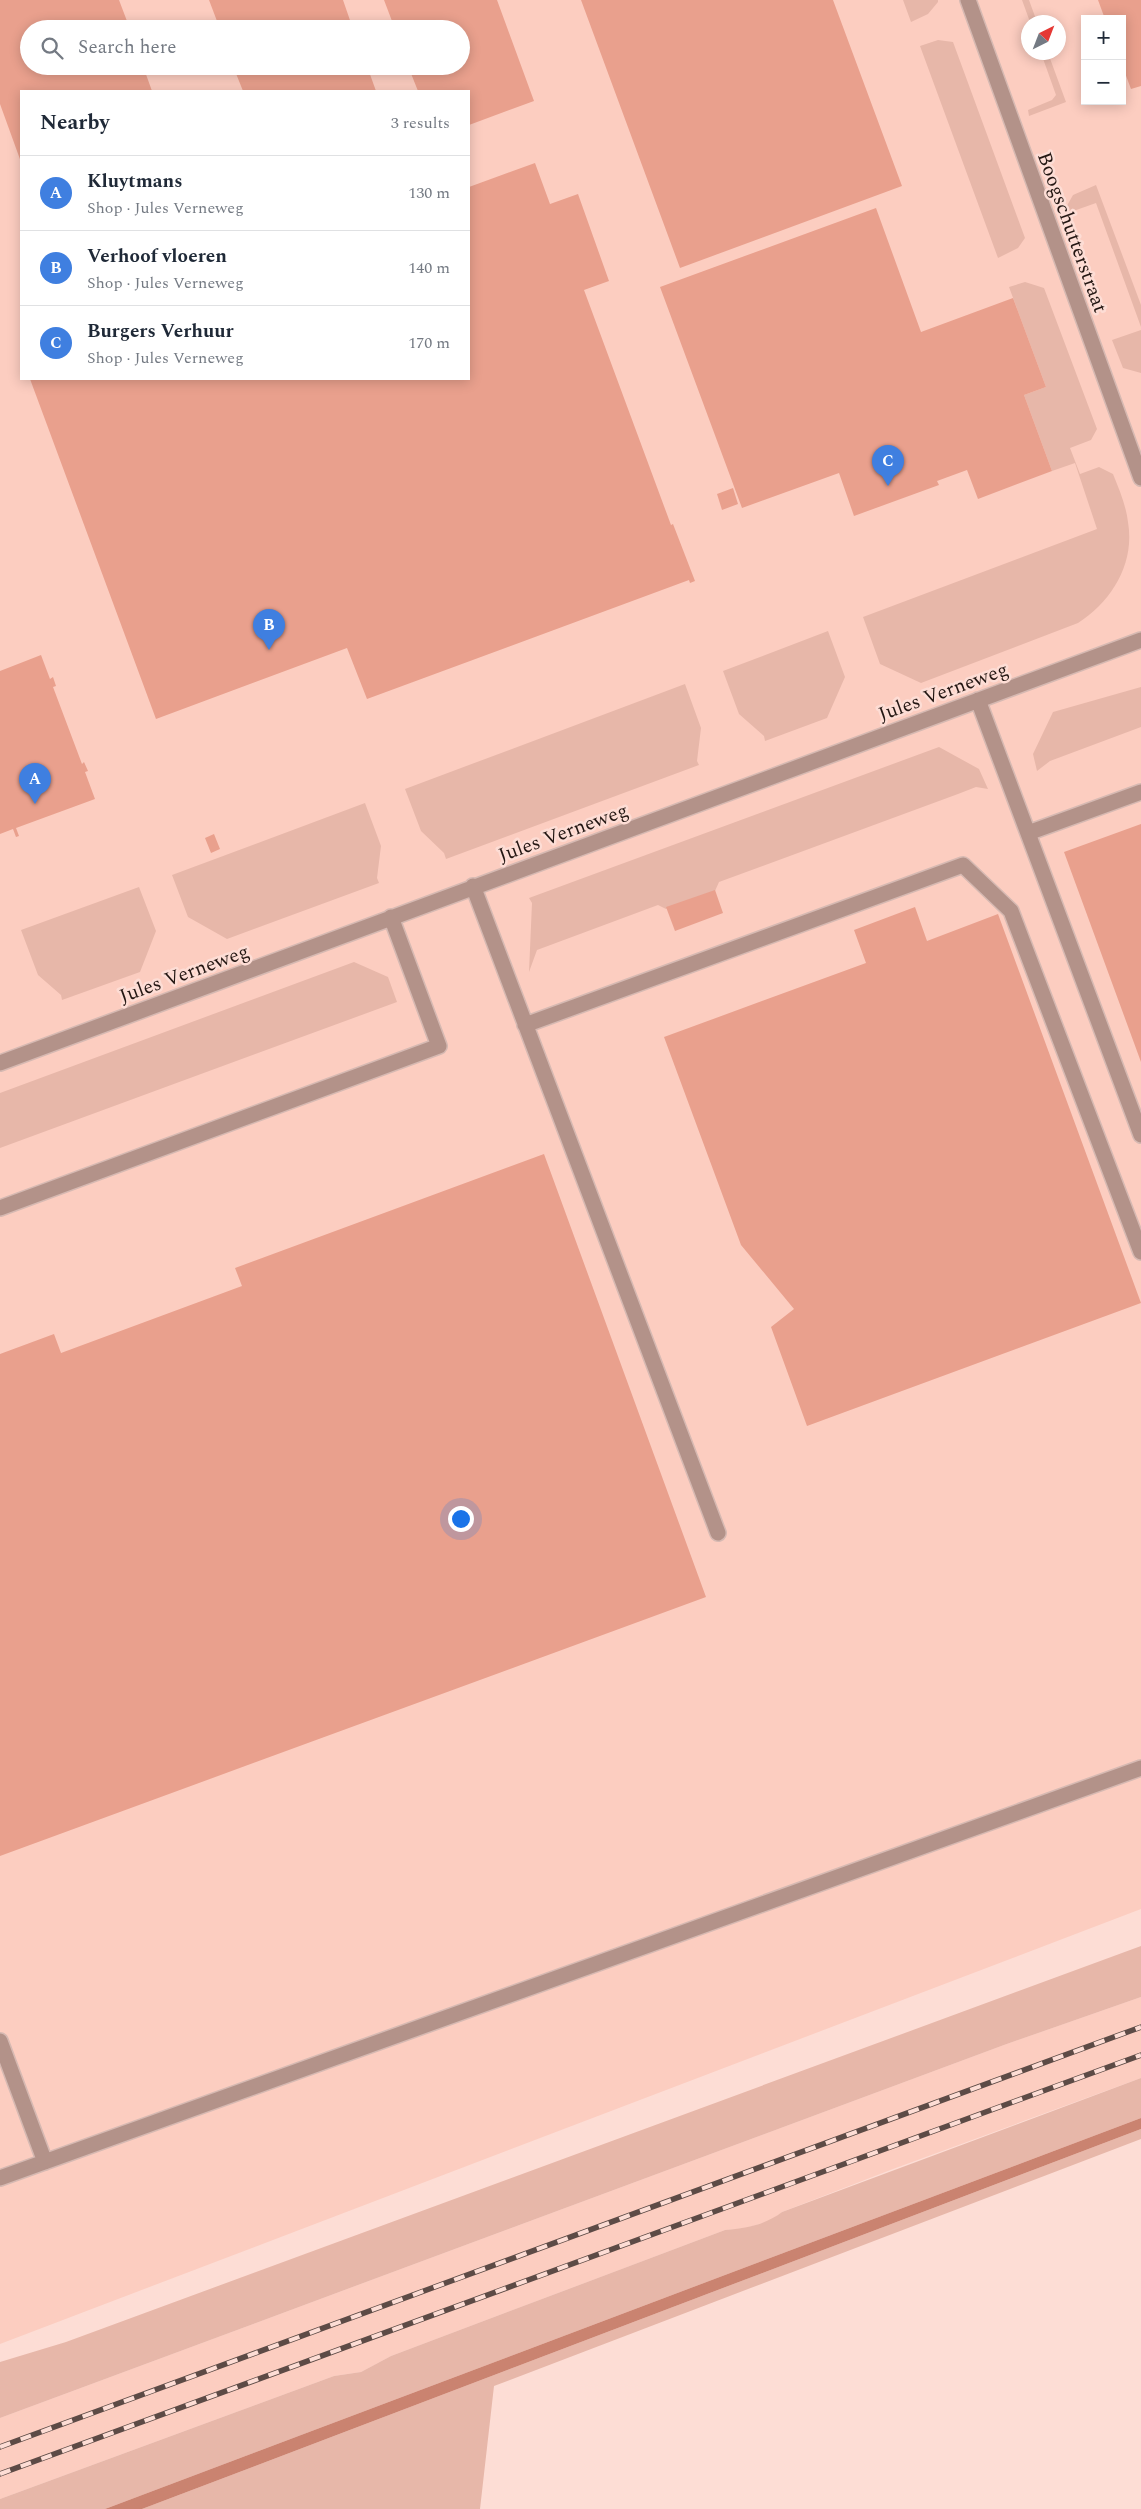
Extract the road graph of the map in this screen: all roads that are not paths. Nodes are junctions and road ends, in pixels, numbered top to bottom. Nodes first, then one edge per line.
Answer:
1 (968, 0) edge
2 (1141, 478) edge
3 (1141, 640) edge
4 (978, 700) junction
5 (1141, 792) edge
6 (1028, 833) junction
7 (473, 886) junction
8 (391, 917) junction
9 (525, 1025) junction
10 (0, 1063) edge
11 (1141, 1135) edge
12 (0, 1208) edge
13 (1141, 1252) edge
14 (718, 1533) dead end
15 (1141, 1768) edge
16 (0, 2041) edge
17 (45, 2162) junction
18 (0, 2178) edge

1 - 2 street, Boogschutterstraat
3 - 4 street, Jules Verneweg
4 - 6 street
4 - 7 street, Jules Verneweg
5 - 6 street
6 - 11 street
7 - 8 street, Jules Verneweg
7 - 9 street
8 - 10 street, Jules Verneweg
8 - 12 street
9 - 13 street
9 - 14 street
15 - 17 street
16 - 17 street
17 - 18 street

